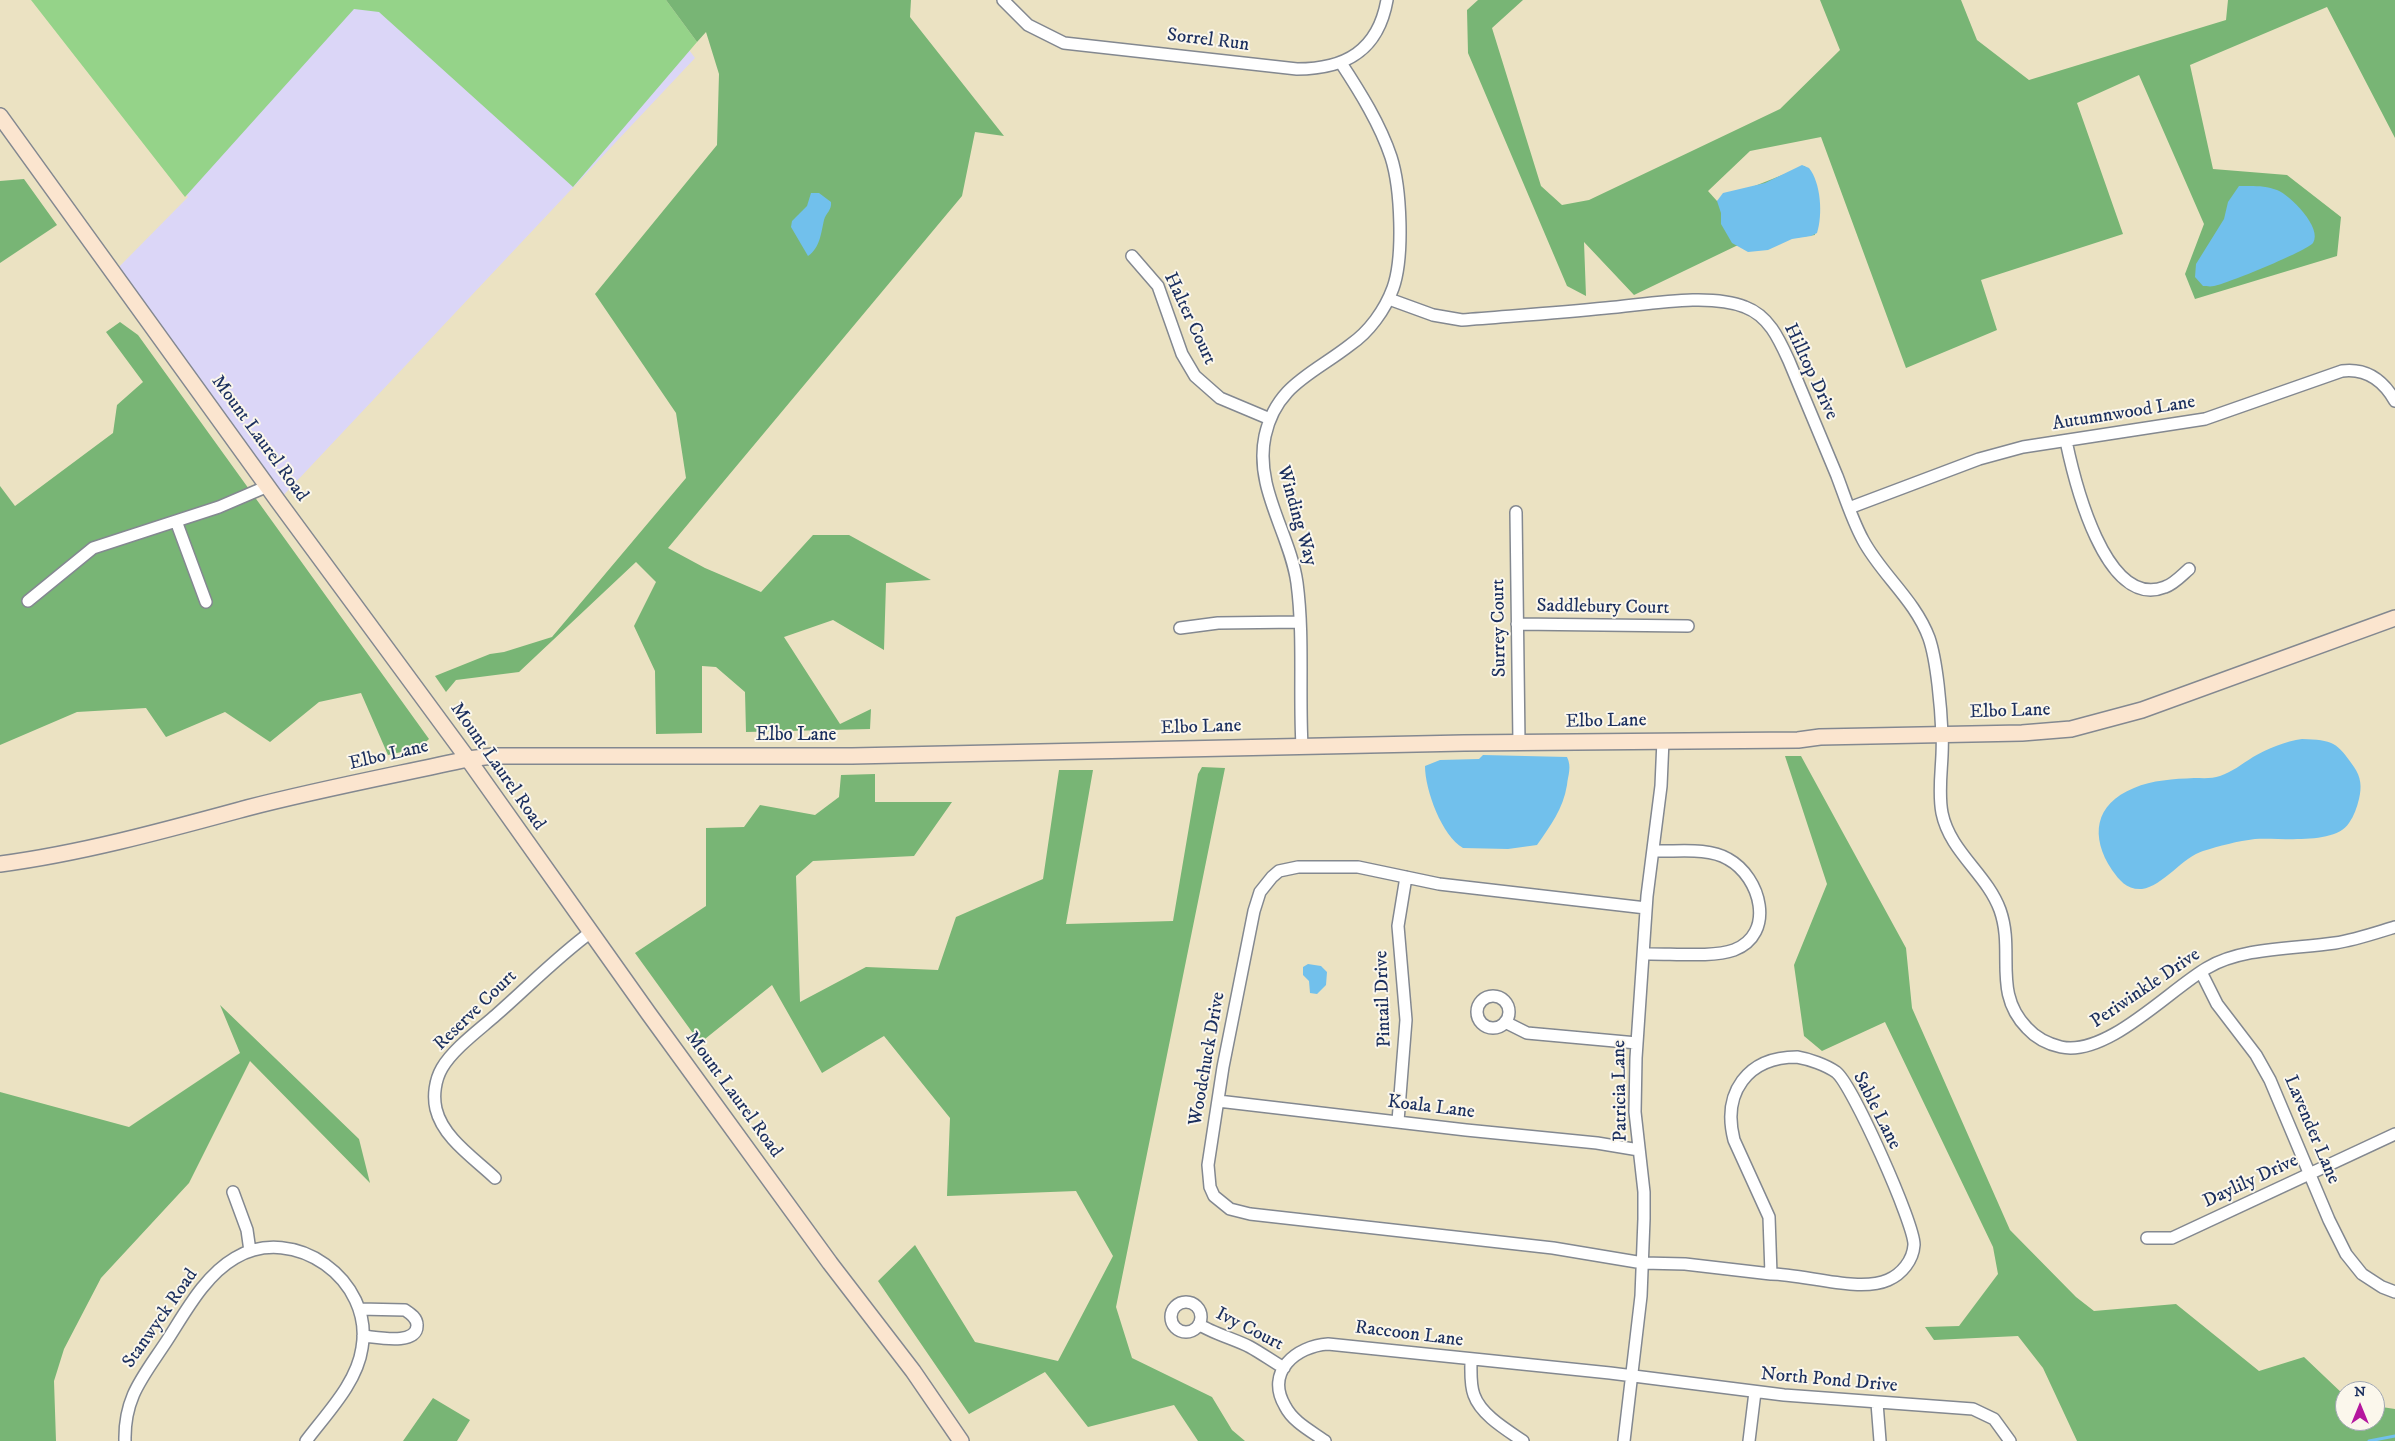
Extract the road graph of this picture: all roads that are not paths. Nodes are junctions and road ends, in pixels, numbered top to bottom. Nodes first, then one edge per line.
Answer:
1 (1003, 0) edge
2 (1386, 0) edge
3 (1341, 63) junction
4 (0, 116) edge
5 (1132, 256) dead end
6 (1389, 299) junction
7 (2395, 401) edge
8 (1270, 419) junction
9 (2066, 441) junction
10 (268, 486) junction
11 (1849, 508) junction
12 (1516, 512) dead end
13 (176, 521) junction
14 (2190, 569) dead end
15 (28, 601) dead end
16 (206, 602) dead end
17 (2395, 618) edge
18 (1299, 622) junction
19 (1518, 624) junction
20 (1688, 626) dead end
21 (1180, 628) dead end
22 (1942, 735) junction
23 (1663, 740) junction
24 (1519, 743) junction
25 (1302, 746) junction
26 (468, 759) junction
27 (1654, 851) junction
28 (0, 864) edge
29 (1406, 877) junction
30 (1646, 908) junction
31 (2395, 927) edge
32 (591, 932) junction
33 (1643, 954) junction
34 (2201, 972) junction
35 (1505, 1022) dead end
36 (1637, 1043) junction
37 (1218, 1101) junction
38 (1398, 1121) junction
39 (2395, 1134) edge
40 (1639, 1150) junction
41 (2311, 1174) junction
42 (495, 1178) dead end
43 (233, 1192) dead end
44 (2146, 1238) dead end
45 (250, 1251) junction
46 (1643, 1263) junction
47 (1771, 1274) junction
48 (2395, 1292) edge
49 (359, 1309) junction
50 (1199, 1324) dead end
51 (364, 1336) junction
52 (1471, 1360) junction
53 (1284, 1368) junction
54 (1632, 1376) junction
55 (1755, 1392) junction
56 (1877, 1403) junction
57 (125, 1441) edge
58 (306, 1441) edge
59 (960, 1441) edge
60 (1325, 1441) edge
61 (1523, 1441) edge
62 (1624, 1441) edge
63 (1749, 1441) edge
64 (1880, 1441) edge
65 (2010, 1441) edge

1 - 3 street, Sorrel Run
2 - 3 street, Sorrel Run
3 - 6 street, Winding Way
4 - 10 street, Mount Laurel Road
5 - 8 street, Halter Court
6 - 8 street, Winding Way
6 - 11 street, Hilltop Drive
7 - 9 street, Autumnwood Lane
8 - 18 street, Winding Way
9 - 11 street, Autumnwood Lane
9 - 14 street
10 - 13 street
10 - 26 street, Mount Laurel Road
11 - 22 street, Hilltop Drive
12 - 19 street, Surrey Court
13 - 15 street
13 - 16 street
17 - 22 street, Elbo Lane
18 - 21 street
18 - 25 street, Winding Way
19 - 20 street, Saddlebury Court
19 - 24 street, Surrey Court
22 - 23 street, Elbo Lane
22 - 34 street, Periwinkle Drive
23 - 24 street, Elbo Lane
23 - 27 street, Patricia Lane
24 - 25 street, Elbo Lane
25 - 26 street, Elbo Lane
26 - 28 street, Elbo Lane
26 - 32 street, Mount Laurel Road
27 - 30 street, Patricia Lane
27 - 33 street
29 - 30 street, Woodchuck Drive
29 - 37 street, Woodchuck Drive
29 - 38 street, Pintail Drive
30 - 33 street, Patricia Lane
31 - 34 street, Periwinkle Drive
32 - 42 street, Reserve Court
32 - 59 street, Mount Laurel Road
33 - 36 street, Patricia Lane
34 - 41 street, Lavender Lane
35 - 36 street
36 - 40 street, Patricia Lane
37 - 38 street, Koala Lane
37 - 46 street, Woodchuck Drive
38 - 40 street, Koala Lane
39 - 41 street, Daylily Drive
40 - 46 street, Patricia Lane
41 - 44 street, Daylily Drive
41 - 48 street, Lavender Lane
43 - 45 street
45 - 49 street, Stanwyck Road
45 - 57 street, Stanwyck Road
46 - 47 street, Sable Lane
46 - 54 street, Patricia Lane
47 - 47 street, Sable Lane
49 - 51 street, Stanwyck Road
49 - 51 street
50 - 53 street, Ivy Court
51 - 58 street, Stanwyck Road
52 - 53 street, Raccoon Lane
52 - 54 street, Raccoon Lane
52 - 61 street
53 - 60 street
54 - 55 street, North Pond Drive
54 - 62 street, Patricia Lane
55 - 56 street, North Pond Drive
55 - 63 street
56 - 64 street
56 - 65 street, North Pond Drive

